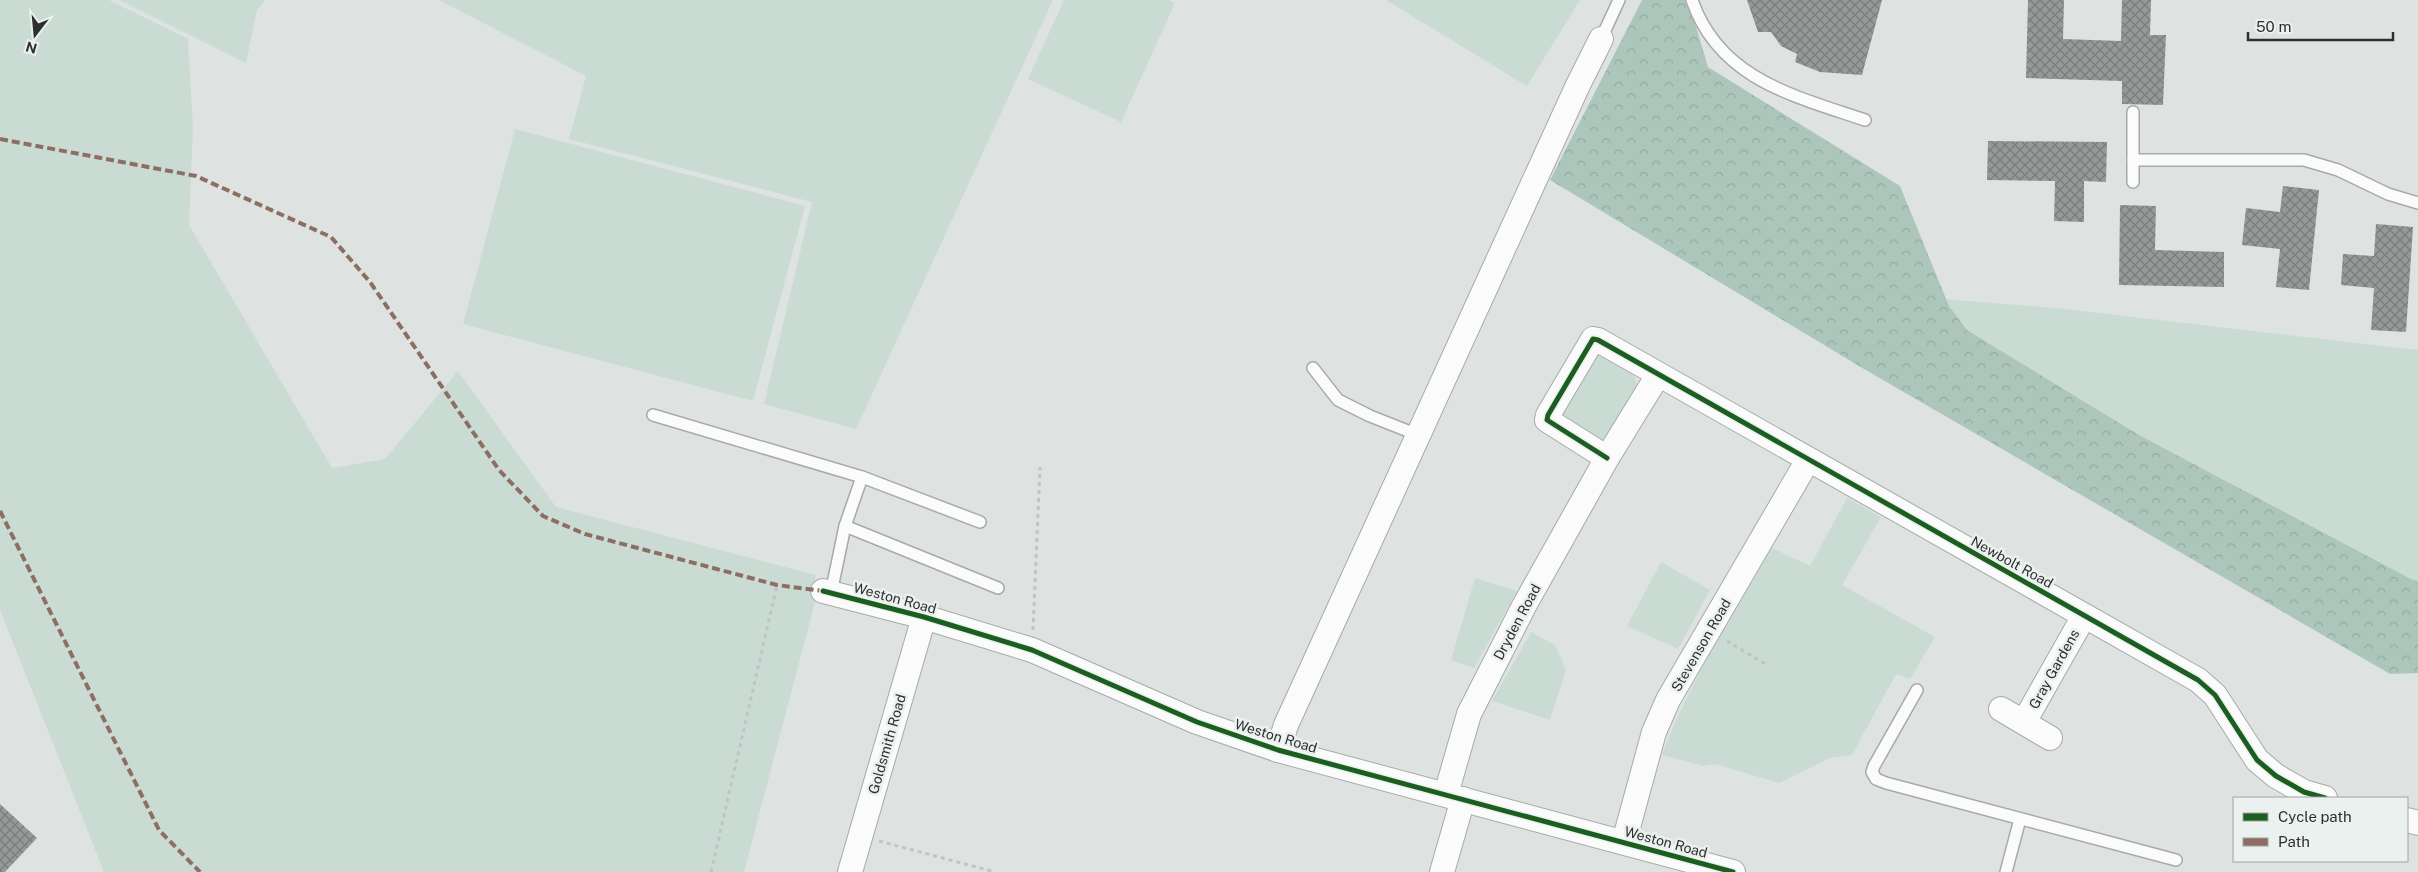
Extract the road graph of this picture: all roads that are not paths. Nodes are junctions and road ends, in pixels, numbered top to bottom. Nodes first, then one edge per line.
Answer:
1 (1619, 0) edge
2 (1692, 0) edge
3 (1601, 39) joint
4 (2133, 112) dead end
5 (1865, 120) dead end
6 (2133, 160) junction
7 (2133, 182) dead end
8 (2418, 203) edge
9 (1313, 368) dead end
10 (1658, 375) junction
11 (653, 415) dead end
12 (1418, 435) junction
13 (1608, 458) junction
14 (1808, 460) junction
15 (862, 477) junction
16 (980, 522) dead end
17 (845, 526) junction
18 (998, 588) dead end
19 (827, 592) joint
20 (2084, 616) junction
21 (924, 617) junction
22 (1916, 690) dead end
23 (2001, 709) dead end
24 (2024, 722) junction
25 (2050, 738) dead end
26 (1278, 750) junction
27 (1454, 797) junction
28 (2322, 797) edge
29 (2020, 819) junction
30 (1624, 842) junction
31 (2176, 860) dead end
32 (850, 872) edge
33 (1442, 872) edge
34 (1732, 872) edge
35 (2006, 872) edge

1 - 3 lane
2 - 5 lane
3 - 12 street
4 - 6 lane
6 - 7 lane
6 - 8 lane
9 - 12 lane
10 - 13 street, Dryden Road
10 - 13 street
10 - 14 street, Newbolt Road
11 - 15 lane
12 - 26 street
13 - 27 street, Dryden Road
14 - 20 street, Newbolt Road
14 - 30 street, Stevenson Road
15 - 16 lane
15 - 17 lane
17 - 18 lane
17 - 19 lane
19 - 21 street, Weston Road
20 - 24 street, Gray Gardens
20 - 28 street, Newbolt Road
21 - 26 street, Weston Road
21 - 32 street, Goldsmith Road
22 - 29 lane
23 - 24 street, Gray Gardens
24 - 25 street, Gray Gardens
26 - 27 street, Weston Road
27 - 30 street, Weston Road
27 - 33 street, Dryden Road
29 - 31 lane
29 - 35 lane
30 - 34 street, Weston Road

